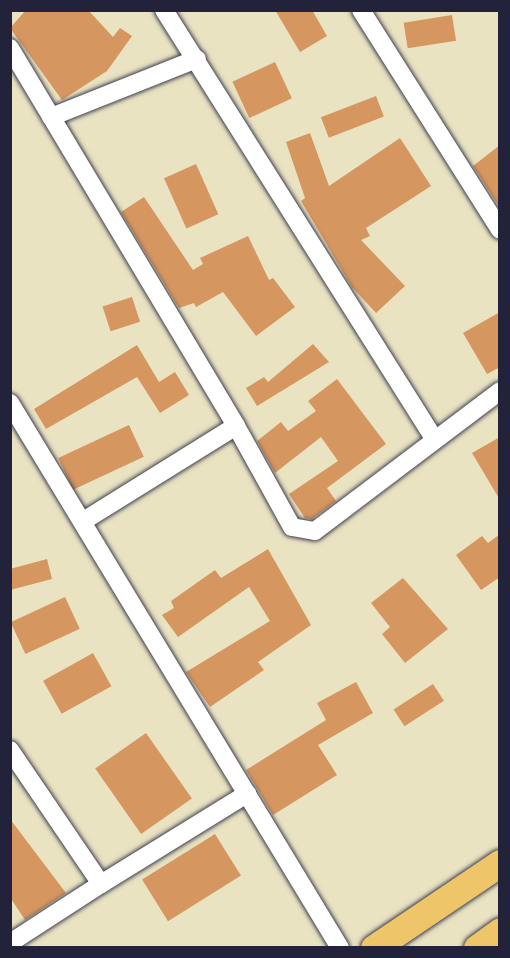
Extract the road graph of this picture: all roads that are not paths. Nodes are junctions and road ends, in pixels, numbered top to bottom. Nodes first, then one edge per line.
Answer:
1 (164, 10) edge
2 (361, 10) edge
3 (10, 48) edge
4 (197, 59) junction
5 (51, 117) junction
6 (498, 224) edge
7 (500, 391) edge
8 (10, 403) edge
9 (236, 426) junction
10 (435, 440) junction
11 (82, 522) junction
12 (10, 750) edge
13 (247, 794) junction
14 (500, 863) edge
15 (101, 884) junction
16 (500, 931) edge
17 (10, 943) edge
18 (340, 948) edge
19 (374, 948) edge
20 (477, 948) edge

1 - 4 street
2 - 6 street
3 - 5 street
4 - 5 street
4 - 10 street
5 - 9 street
7 - 10 street
8 - 11 street
9 - 10 street
9 - 11 street
11 - 13 street
12 - 15 street
13 - 15 street
13 - 18 street
14 - 19 main road
15 - 17 street
16 - 20 main road

